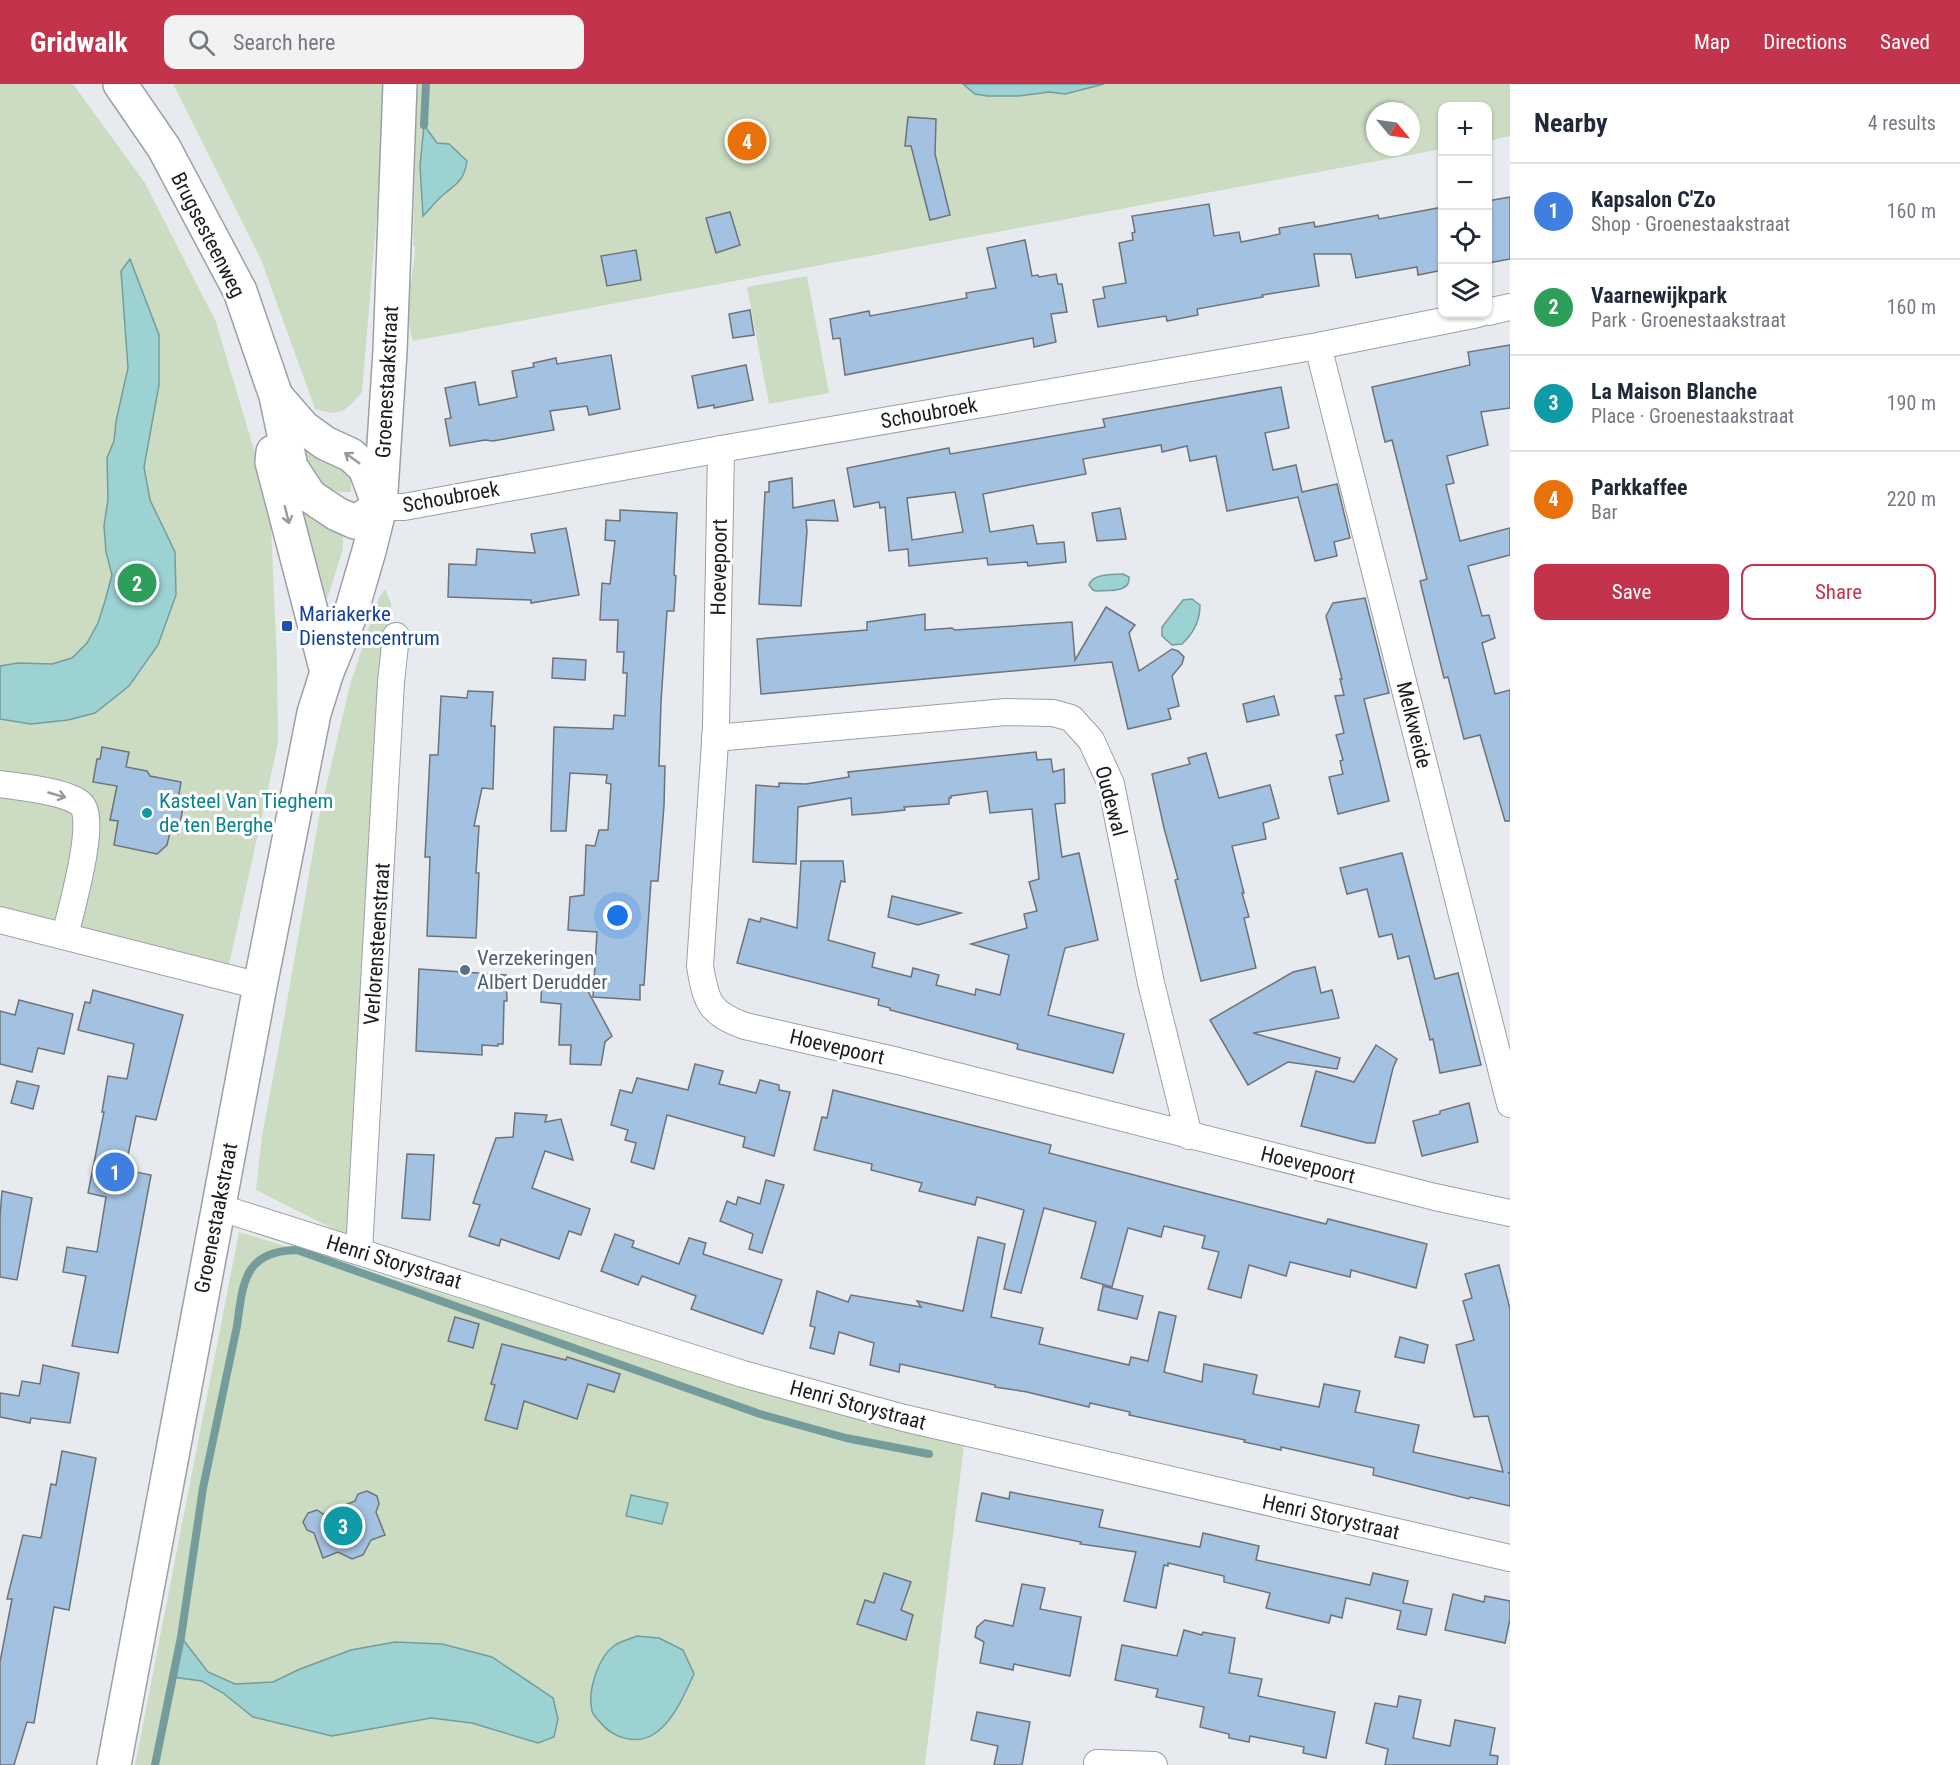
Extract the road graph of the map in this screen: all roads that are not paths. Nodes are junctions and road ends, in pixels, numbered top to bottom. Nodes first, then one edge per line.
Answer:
1 (120, 84) edge
2 (400, 84) edge
3 (1510, 307) edge
4 (1492, 311) edge
5 (1459, 318) edge
6 (1318, 346) junction
7 (276, 396) junction
8 (721, 449) junction
9 (380, 507) junction
10 (396, 636) dead end
11 (327, 672) junction
12 (715, 738) junction
13 (0, 784) edge
14 (0, 920) edge
15 (65, 936) junction
16 (260, 986) junction
17 (1510, 1104) edge
18 (1189, 1136) junction
19 (218, 1207) junction
20 (1510, 1213) edge
21 (359, 1251) junction
22 (1510, 1557) edge
23 (1097, 1763) dead end
24 (114, 1765) edge
25 (1154, 1765) edge

1 - 7 street, Brugsesteenweg
2 - 9 street, Groenestaakstraat
3 - 4 street
5 - 6 street, Schoubroek
6 - 8 street, Schoubroek
6 - 17 street, Melkweide
9 -> 7 street
7 - 9 street
7 -> 11 street
8 - 9 street, Schoubroek
8 - 12 street, Hoevepoort
9 - 11 street, Groenestaakstraat
10 - 21 street, Verlorensteenstraat
11 - 16 street, Groenestaakstraat
12 - 18 street, Hoevepoort
12 - 18 street, Oudewal
13 -> 15 street
14 - 15 street
15 - 16 street
16 - 19 street, Groenestaakstraat
18 - 20 street, Hoevepoort
19 - 21 street, Henri Storystraat
19 - 24 street, Groenestaakstraat
21 - 22 street, Henri Storystraat
23 - 25 street

